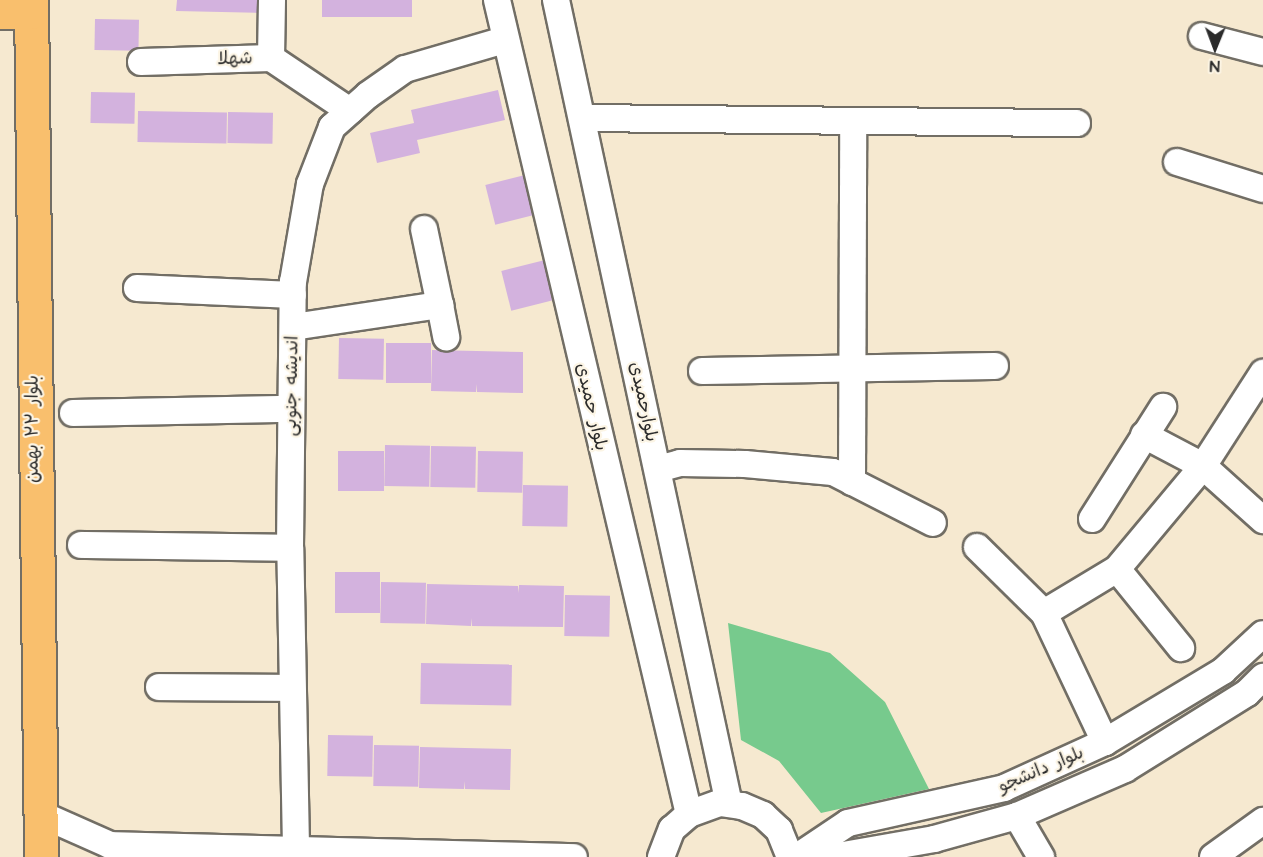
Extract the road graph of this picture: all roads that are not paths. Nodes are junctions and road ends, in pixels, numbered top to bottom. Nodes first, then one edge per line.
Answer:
1 (272, 0) edge
2 (497, 0) edge
3 (556, 0) edge
4 (21, 8) edge
5 (1202, 36) dead end
6 (505, 40) junction
7 (1263, 52) edge
8 (271, 58) junction
9 (141, 62) dead end
10 (350, 111) junction
11 (582, 118) junction
12 (853, 121) junction
13 (1077, 123) dead end
14 (1177, 162) dead end
15 (1263, 189) edge
16 (424, 229) dead end
17 (137, 288) dead end
18 (293, 295) junction
19 (440, 305) junction
20 (293, 327) junction
21 (446, 337) dead end
22 (995, 366) dead end
23 (852, 369) junction
24 (702, 371) dead end
25 (1262, 378) edge
26 (1162, 407) dead end
27 (291, 409) junction
28 (73, 413) dead end
29 (1144, 435) junction
30 (1203, 466) junction
31 (658, 469) junction
32 (852, 482) junction
33 (1092, 519) dead end
34 (1263, 520) edge
35 (933, 523) dead end
36 (81, 545) dead end
37 (977, 547) dead end
38 (290, 548) junction
39 (1117, 568) junction
40 (1044, 613) junction
41 (1263, 634) edge
42 (1181, 648) dead end
43 (1263, 677) edge
44 (159, 687) dead end
45 (292, 688) junction
46 (1105, 742) junction
47 (729, 804) junction
48 (40, 814) junction
49 (689, 814) junction
50 (1017, 816) junction
51 (1263, 821) edge
52 (296, 847) junction
53 (113, 851) edge
54 (41, 857) edge
55 (574, 857) edge
56 (661, 857) edge
57 (790, 857) edge
58 (797, 857) edge
59 (832, 857) edge
60 (1041, 857) edge
61 (1213, 857) edge

1 - 8 street
2 - 6 street, بلوار حمیدی
3 - 11 street, بلوارحمیدی
4 - 48 main road, بلوار ۲۲ بهمن
5 - 7 street
6 - 10 street, اندیشه جنوبی
6 - 49 street, بلوار حمیدی
8 - 9 street, شهلا
8 - 10 street, شهلا
10 - 18 street, اندیشه جنوبی
11 - 12 street
11 - 31 street, بلوارحمیدی
12 - 13 street
12 - 23 street
14 - 15 street
16 - 19 street
17 - 18 street
18 - 20 street, اندیشه جنوبی
19 - 20 street
19 - 21 street
20 - 27 street, اندیشه جنوبی
22 - 23 street
23 - 24 street
23 - 32 street
25 - 30 street
26 - 29 street
27 - 28 street
27 - 38 street, اندیشه جنوبی
29 - 30 street
29 - 33 street
30 - 34 street
30 - 39 street
31 - 32 street
31 - 47 street, بلوارحمیدی
32 - 35 street
36 - 38 street
37 - 40 street
38 - 45 street, اندیشه جنوبی
39 - 40 street
39 - 42 street
40 - 46 street
41 - 46 street, بلوار دانشجو
43 - 50 street, بلوار دانشجو
44 - 45 street
45 - 52 street, اندیشه جنوبی
46 - 58 street, بلوار دانشجو
47 - 49 street
47 - 57 street
48 - 53 street
48 - 54 main road, بلوار ۲۲ بهمن
49 - 56 street
50 - 59 street, بلوار دانشجو
50 - 60 street
51 - 61 street
52 - 53 street
52 - 55 street

